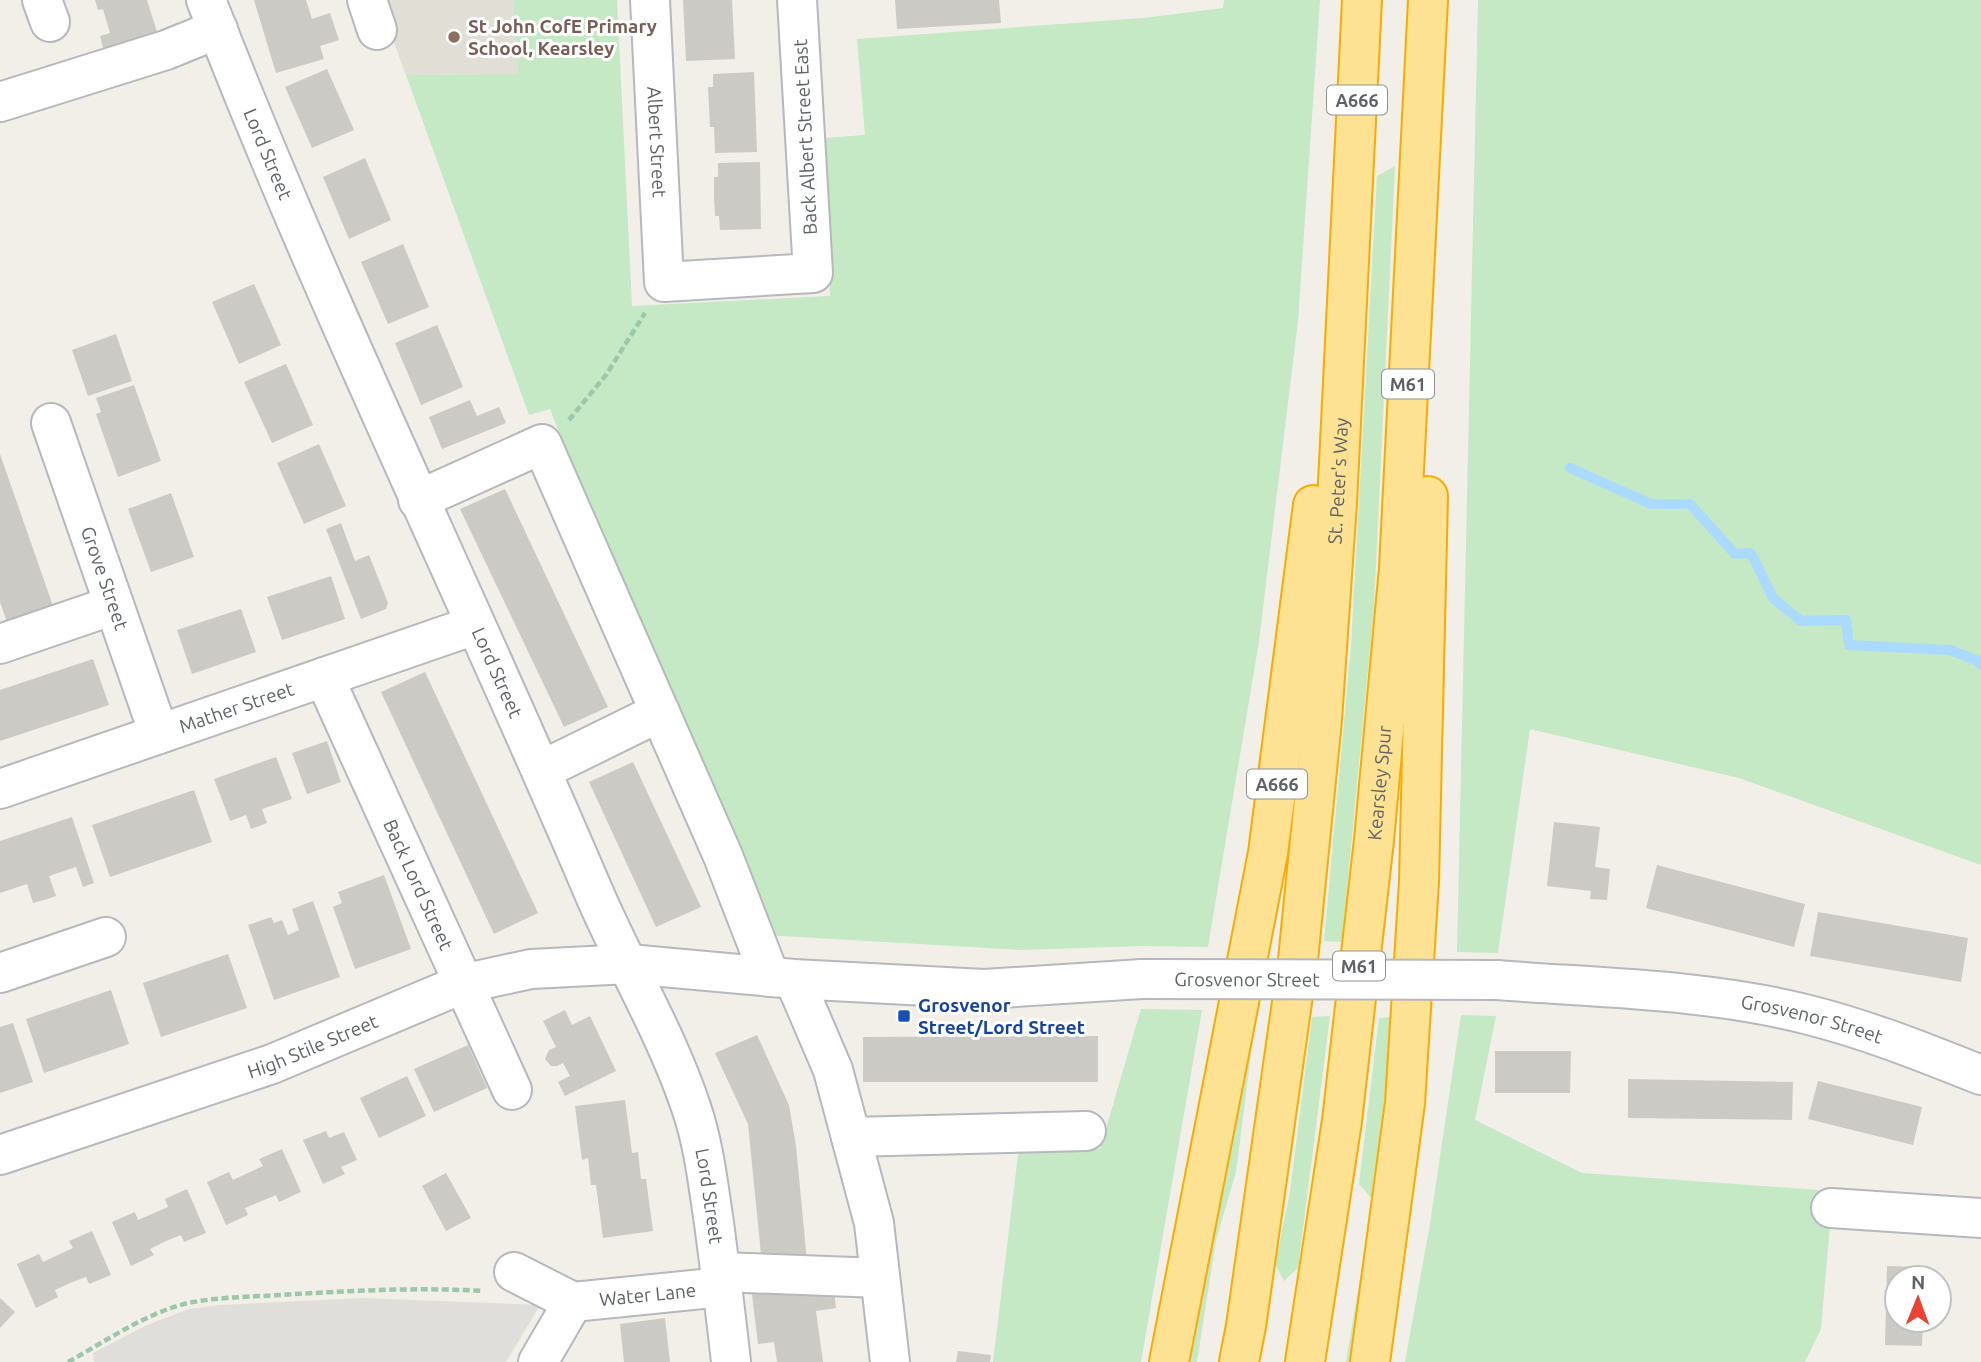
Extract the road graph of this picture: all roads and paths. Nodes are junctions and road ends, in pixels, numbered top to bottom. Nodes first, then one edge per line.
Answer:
1 (650, 0) edge
2 (797, 0) edge
3 (1362, 0) edge
4 (1428, 0) edge
5 (212, 15) edge
6 (0, 102) edge
7 (1351, 200) junction
8 (1418, 200) junction
9 (664, 282) junction
10 (51, 423) dead end
11 (542, 444) junction
12 (418, 500) junction
13 (114, 605) junction
14 (475, 625) junction
15 (0, 644) edge
16 (324, 677) junction
17 (660, 712) junction
18 (159, 734) junction
19 (542, 770) junction
20 (0, 789) edge
21 (106, 937) dead end
22 (629, 964) junction
23 (0, 973) edge
24 (782, 978) junction
25 (462, 984) junction
26 (1981, 1075) edge
27 (512, 1090) dead end
28 (1086, 1131) dead end
29 (851, 1138) junction
30 (0, 1155) edge
31 (1831, 1208) dead end
32 (1981, 1218) edge
33 (880, 1278) junction
34 (722, 1279) junction
35 (502, 1282) joint
36 (573, 1302) junction
37 (68, 1362) edge
38 (539, 1362) edge
39 (731, 1362) edge
40 (890, 1362) edge
41 (1169, 1362) edge
42 (1239, 1362) edge
43 (1305, 1362) edge
44 (1370, 1362) edge

1 - 9 street, Albert Street
2 - 9 street, Back Albert Street East
3 - 7 highway, St. Peter's Way / A666
4 - 8 highway
5 - 6 street
5 - 12 street, Lord Street
7 - 41 highway, A666
7 - 42 highway, St. Peter's Way
8 - 43 highway, Kearsley Spur / M61
8 - 44 highway
9 - 11 path
10 - 13 street, Grove Street
11 - 12 street
11 - 17 street
12 - 14 street, Lord Street
13 - 15 street
13 - 18 street, Grove Street
14 - 16 street, Mather Street
14 - 19 street, Lord Street
16 - 18 street, Mather Street
16 - 25 street, Back Lord Street
17 - 19 street
17 - 24 street
18 - 20 street, Mather Street
19 - 22 street, Lord Street
21 - 23 street
22 - 24 street, Grosvenor Street
22 - 25 street, High Stile Street
22 - 34 street, Lord Street
24 - 26 street, Grosvenor Street, bridge
24 - 29 street
25 - 27 street, Back Lord Street
25 - 30 street, High Stile Street
28 - 29 street
29 - 33 street
31 - 32 street
33 - 34 street, Water Lane
33 - 40 street
34 - 36 street, Water Lane
34 - 39 street, Lord Street
35 - 36 street
35 - 37 path
36 - 38 street

